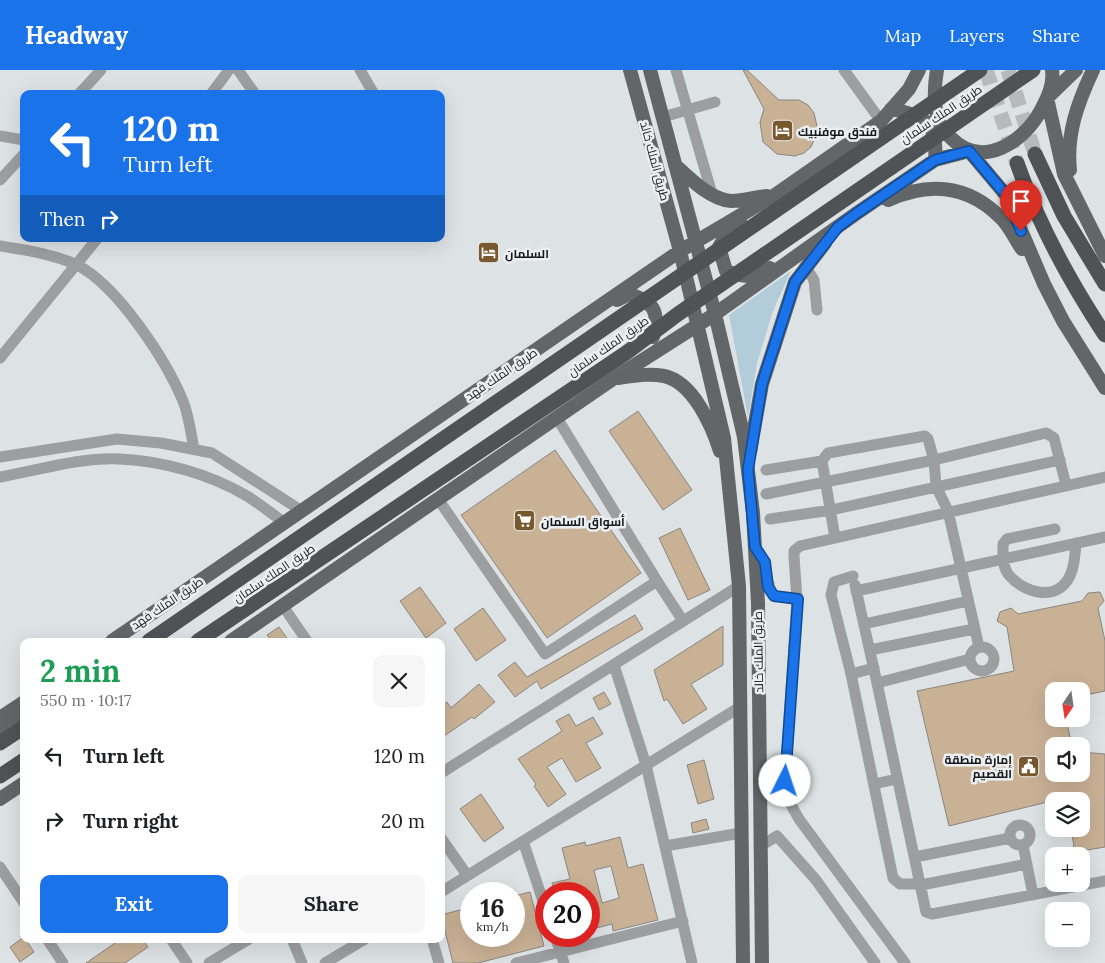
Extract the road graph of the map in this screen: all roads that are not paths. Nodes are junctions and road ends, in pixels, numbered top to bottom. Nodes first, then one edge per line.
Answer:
1 (100, 70) edge
2 (229, 70) edge
3 (238, 70) edge
4 (360, 70) edge
5 (630, 70) edge
6 (650, 70) edge
7 (676, 70) edge
8 (844, 70) edge
9 (919, 70) edge
10 (926, 70) edge
11 (937, 70) edge
12 (980, 70) edge
13 (1033, 70) edge
14 (1052, 70) edge
15 (1076, 70) edge
16 (1093, 70) edge
17 (909, 89) junction
18 (82, 90) edge
19 (214, 90) edge
20 (252, 90) edge
21 (372, 90) edge
22 (1047, 98) junction
23 (715, 102) dead end
24 (891, 109) junction
25 (687, 111) junction
26 (662, 117) junction
27 (881, 121) junction
28 (0, 136) edge
29 (20, 139) edge
30 (969, 151) junction
31 (1035, 154) tunnel mouth
32 (20, 158) edge
33 (935, 160) junction
34 (1017, 163) tunnel mouth
35 (675, 165) junction
36 (0, 180) edge
37 (1072, 191) junction
38 (712, 194) junction
39 (775, 195) junction
40 (857, 213) junction
41 (838, 227) junction
42 (95, 242) edge
43 (694, 242) junction
44 (0, 246) edge
45 (680, 251) junction
46 (1105, 256) edge
47 (76, 265) junction
48 (805, 266) junction
49 (1044, 284) junction
50 (1105, 284) edge
51 (818, 310) dead end
52 (715, 314) junction
53 (579, 320) junction
54 (696, 326) junction
55 (1105, 335) edge
56 (0, 358) edge
57 (614, 378) junction
58 (1105, 388) edge
59 (556, 418) junction
60 (194, 450) junction
61 (0, 457) edge
62 (934, 460) junction
63 (1060, 460) junction
64 (822, 461) junction
65 (748, 470) junction
66 (766, 470) dead end
67 (0, 477) edge
68 (729, 477) junction
69 (1105, 477) edge
70 (826, 483) junction
71 (1066, 485) junction
72 (936, 486) junction
73 (766, 494) dead end
74 (438, 499) junction
75 (830, 510) junction
76 (302, 511) junction
77 (948, 512) junction
78 (770, 519) dead end
79 (285, 522) junction
80 (1055, 529) dead end
81 (1105, 537) edge
82 (835, 538) junction
83 (1076, 543) junction
84 (755, 547) junction
85 (1003, 560) junction
86 (961, 569) junction
87 (657, 581) junction
88 (740, 586) junction
89 (856, 591) junction
90 (798, 599) junction
91 (968, 600) junction
92 (282, 606) junction
93 (683, 621) junction
94 (864, 624) junction
95 (974, 629) junction
96 (116, 638) edge
97 (153, 638) edge
98 (202, 638) edge
99 (235, 638) edge
100 (305, 638) edge
101 (979, 647) junction
102 (870, 650) junction
103 (970, 659) junction
104 (614, 665) junction
105 (874, 668) junction
106 (851, 674) junction
107 (877, 683) junction
108 (20, 705) edge
109 (740, 708) junction
110 (20, 717) edge
111 (0, 718) edge
112 (0, 730) edge
113 (20, 730) edge
114 (0, 743) edge
115 (20, 763) edge
116 (646, 765) junction
117 (445, 771) edge
118 (0, 776) edge
119 (897, 778) junction
120 (20, 782) edge
121 (874, 784) junction
122 (20, 786) edge
123 (4, 797) edge
124 (741, 833) junction
125 (1010, 838) junction
126 (523, 841) junction
127 (445, 844) edge
128 (1023, 845) junction
129 (665, 846) junction
130 (759, 847) junction
131 (915, 857) junction
132 (1026, 864) junction
133 (0, 867) edge
134 (467, 875) junction
135 (1105, 881) edge
136 (537, 882) edge
137 (921, 885) junction
138 (445, 889) edge
139 (1033, 895) junction
140 (20, 897) edge
141 (683, 921) junction
142 (50, 943) edge
143 (174, 943) edge
144 (242, 943) edge
145 (294, 943) edge
146 (358, 943) edge
147 (433, 943) edge
148 (559, 947) edge
149 (560, 951) junction
150 (62, 963) edge
151 (187, 963) edge
152 (209, 963) edge
153 (302, 963) edge
154 (325, 963) edge
155 (440, 963) edge
156 (516, 963) edge
157 (564, 963) edge
158 (692, 963) edge
159 (743, 963) edge
160 (762, 963) edge
161 (875, 963) edge
162 (905, 963) edge

1 - 18 street
2 - 19 street
3 - 20 street
4 - 21 street
5 - 45 main road, طريق الملك خالد
6 - 26 main road, طريق الملك خالد
7 - 25 street
8 - 27 street
9 - 17 main road
10 - 17 main road
11 - 30 main road
12 - 97 highway, طريق الملك سلمان, bridge
13 - 98 highway, طريق الملك سلمان, bridge
14 - 22 main road
15 - 22 main road
16 - 37 main road
17 - 24 main road, طريق الملك فهد
22 - 30 main road
22 - 37 main road
23 - 25 street
24 - 27 main road, طريق الملك فهد
24 - 33 main road
25 - 26 street
25 - 38 street
26 - 35 main road, طريق الملك خالد
27 - 39 main road, طريق الملك فهد
28 - 29 street
30 - 33 main road
30 - 49 main road
31 - 50 highway
32 - 36 street
33 - 40 main road
34 - 55 highway
35 - 38 main road
35 - 43 main road, طريق الملك خالد
37 - 46 main road
38 - 39 main road
39 - 41 main road
39 - 43 main road, طريق الملك فهد
40 - 41 main road
40 - 49 main road
41 - 48 main road
41 - 52 main road
42 - 47 street
43 - 45 main road, طريق الملك فهد
43 - 52 main road, طريق الملك خالد
44 - 47 street
45 - 53 main road, طريق الملك فهد
45 - 54 main road, طريق الملك خالد
47 - 56 street
47 - 60 street
48 - 51 street
48 - 65 main road
49 - 58 main road
52 - 54 main road
52 - 65 main road, طريق الملك خالد
53 - 57 main road
53 - 76 main road, طريق الملك فهد
54 - 57 main road
54 - 68 main road, طريق الملك خالد
57 - 59 main road
57 - 68 main road
59 - 74 main road
59 - 87 street
60 - 61 street
60 - 76 street
62 - 63 street
62 - 64 street
62 - 70 street
62 - 72 street
63 - 71 street
63 - 72 street
64 - 66 street
64 - 70 street
65 - 84 main road, طريق الملك خالد
67 - 79 street
68 - 88 main road, طريق الملك خالد
69 - 71 street
70 - 73 street
70 - 75 street
71 - 77 street
72 - 75 street
72 - 77 street
74 - 87 street
74 - 92 main road
75 - 78 street
75 - 82 street
76 - 79 main road, طريق الملك فهد
77 - 82 street
77 - 86 street
79 - 96 main road, طريق الملك فهد
80 - 85 street
81 - 83 street
82 - 90 street
83 - 85 street
83 - 85 street
84 - 90 street
84 - 130 main road, طريق الملك خالد
85 - 86 street
86 - 89 street
86 - 91 street
87 - 93 street
88 - 93 street
88 - 109 main road, طريق الملك خالد
89 - 94 street
89 - 106 street
90 - 162 street
91 - 94 street
91 - 95 street
92 - 99 main road
92 - 100 street
93 - 104 street
94 - 102 street
95 - 101 street
95 - 102 street
101 - 103 street
101 - 103 street
102 - 105 street
103 - 107 street
104 - 116 street
104 - 117 street
105 - 106 street
105 - 107 street
106 - 121 street
107 - 119 street
108 - 111 main road
109 - 116 street
109 - 124 main road, طريق الملك خالد
110 - 112 main road
113 - 114 highway
115 - 118 highway
116 - 126 street
116 - 129 street
119 - 121 street
119 - 131 street
120 - 123 main road
121 - 137 street
122 - 123 main road
124 - 129 street
124 - 159 main road, طريق الملك خالد
125 - 128 street
125 - 128 street
125 - 131 street
126 - 134 street
126 - 136 street
127 - 134 street
128 - 132 street
129 - 141 street
130 - 160 main road, طريق الملك خالد
130 - 161 street
131 - 137 street
132 - 137 street
132 - 139 street
133 - 140 street
134 - 138 street
135 - 139 street
137 - 139 street
141 - 149 street
141 - 158 street
142 - 150 street
143 - 151 street
144 - 152 street
145 - 153 street
146 - 154 street
147 - 155 street
148 - 149 street
149 - 156 street
149 - 157 street

